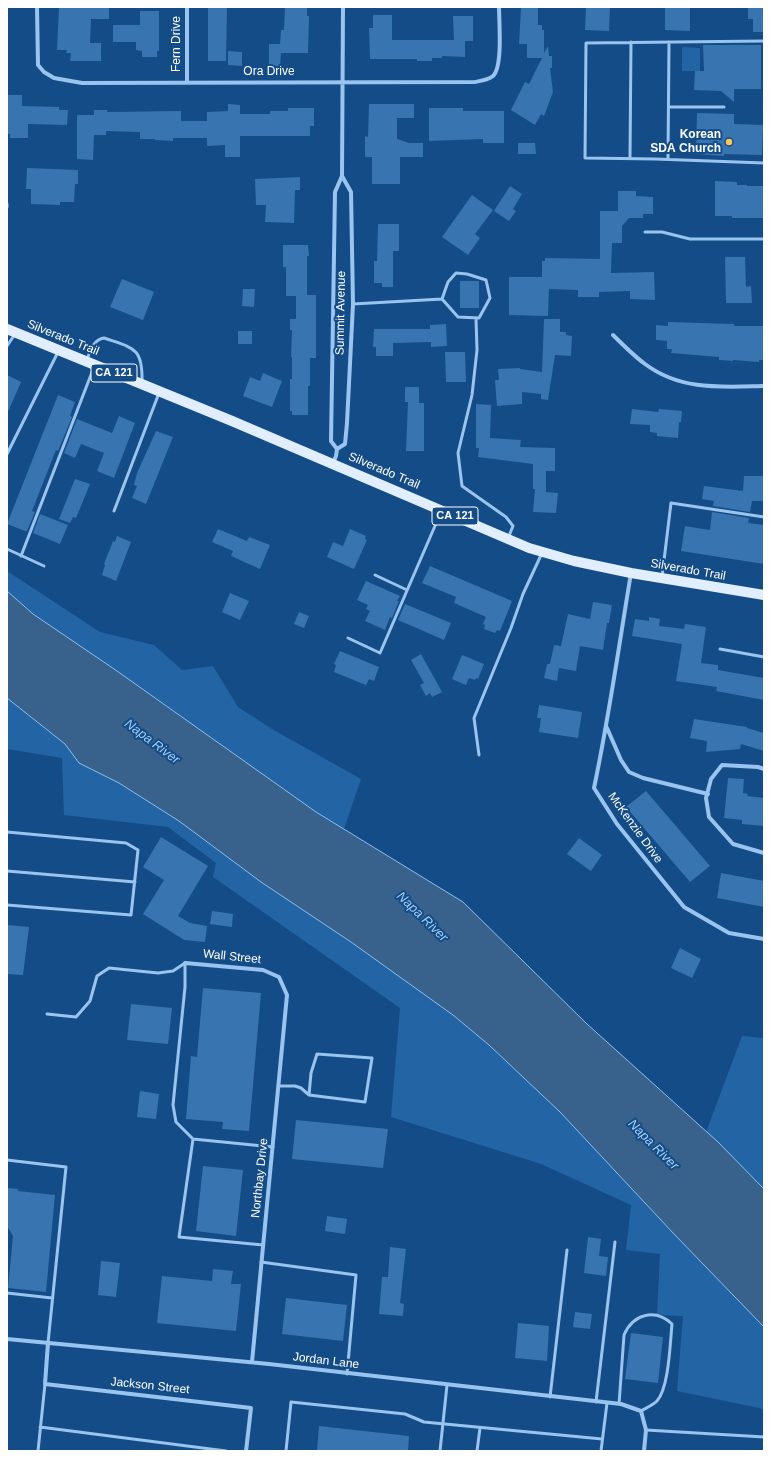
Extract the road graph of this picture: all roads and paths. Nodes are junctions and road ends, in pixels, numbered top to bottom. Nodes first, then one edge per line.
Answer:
1 (37, 7) edge
2 (188, 7) edge
3 (343, 7) edge
4 (499, 7) edge
5 (764, 41) edge
6 (631, 42) junction
7 (669, 42) junction
8 (187, 82) junction
9 (343, 82) junction
10 (669, 107) junction
11 (724, 107) dead end
12 (630, 158) junction
13 (668, 159) junction
14 (764, 163) edge
15 (342, 176) junction
16 (645, 232) dead end
17 (764, 239) edge
18 (442, 299) junction
19 (352, 304) junction
20 (476, 318) junction
21 (12, 331) edge
22 (613, 335) dead end
23 (7, 346) edge
24 (59, 350) junction
25 (91, 363) junction
26 (142, 384) junction
27 (764, 386) edge
28 (160, 391) junction
29 (337, 449) junction
30 (7, 454) edge
31 (333, 463) junction
32 (442, 510) junction
33 (114, 511) dead end
34 (764, 517) edge
35 (508, 539) junction
36 (7, 549) edge
37 (543, 552) junction
38 (21, 556) junction
39 (44, 566) dead end
40 (631, 573) junction
41 (375, 575) dead end
42 (662, 578) junction
43 (407, 590) junction
44 (764, 595) edge
45 (348, 638) dead end
46 (720, 649) dead end
47 (764, 657) edge
48 (607, 728) junction
49 (478, 754) dead end
50 (764, 769) edge
51 (708, 794) junction
52 (7, 832) edge
53 (764, 852) edge
54 (7, 871) edge
55 (135, 882) junction
56 (7, 905) edge
57 (764, 939) edge
58 (185, 963) junction
59 (287, 995) joint
60 (47, 1014) dead end
61 (279, 1086) junction
62 (309, 1094) junction
63 (193, 1139) junction
64 (273, 1147) junction
65 (7, 1160) edge
66 (615, 1242) dead end
67 (263, 1245) junction
68 (567, 1250) dead end
69 (261, 1262) junction
70 (7, 1293) edge
71 (52, 1298) junction
72 (7, 1339) edge
73 (48, 1343) junction
74 (252, 1362) junction
75 (347, 1374) junction
76 (45, 1384) junction
77 (448, 1385) junction
78 (550, 1397) junction
79 (596, 1402) junction
80 (607, 1403) junction
81 (619, 1404) junction
82 (641, 1411) junction
83 (443, 1424) junction
84 (40, 1427) junction
85 (480, 1428) junction
86 (646, 1430) junction
87 (764, 1437) edge
88 (602, 1438) junction
89 (38, 1451) edge
90 (226, 1451) edge
91 (246, 1451) edge
92 (286, 1451) edge
93 (440, 1451) edge
94 (477, 1451) edge
95 (601, 1451) edge
96 (644, 1451) edge

1 - 8 street, Ora Drive
2 - 8 street, Fern Drive
3 - 9 street, Summit Avenue
4 - 9 street, Ora Drive
5 - 7 lane
6 - 7 lane
6 - 12 lane
6 - 12 lane
7 - 10 lane
8 - 9 street, Ora Drive
9 - 15 street, Summit Avenue
10 - 11 lane
10 - 13 lane
12 - 13 lane
13 - 14 lane
15 - 19 street, Summit Avenue
15 - 29 street, Summit Avenue
16 - 17 lane
18 - 19 lane
18 - 20 lane
18 - 20 lane
19 - 29 street, Summit Avenue
20 - 35 lane
21 - 23 lane
21 - 24 main road, Silverado Trail / CA 121
22 - 27 street
24 - 25 main road, Silverado Trail / CA 121
24 - 30 lane
25 - 26 main road, Silverado Trail / CA 121
25 - 26 lane
25 - 38 lane
26 - 28 main road, Silverado Trail / CA 121
28 - 31 main road, Silverado Trail / CA 121
28 - 33 lane
29 - 31 street, Summit Avenue
31 - 32 main road, Silverado Trail / CA 121
32 - 35 main road, Silverado Trail / CA 121
32 - 43 lane
34 - 42 lane
35 - 37 main road, Silverado Trail / CA 121
36 - 38 lane
37 - 40 main road, Silverado Trail / CA 121
37 - 49 lane
38 - 39 lane
40 - 42 main road, Silverado Trail / CA 121
40 - 48 street, McKenzie Drive
41 - 43 lane
42 - 44 main road, Silverado Trail / CA 121
43 - 45 lane
46 - 47 lane
48 - 51 street
48 - 57 street, McKenzie Drive
50 - 51 street
51 - 53 street
52 - 55 lane
54 - 55 lane
55 - 56 lane
58 - 59 street, Wall Street
58 - 60 lane
58 - 63 lane
59 - 61 street, Northbay Drive
61 - 62 lane
61 - 64 street, Northbay Drive
62 - 62 lane
63 - 64 lane
63 - 67 lane
64 - 67 street, Northbay Drive
65 - 71 lane
66 - 79 lane
67 - 69 street, Northbay Drive
68 - 78 lane
69 - 74 street, Northbay Drive
69 - 75 lane
70 - 71 lane
71 - 73 lane
72 - 73 street, Jordan Lane
73 - 74 street, Jordan Lane
73 - 76 street
74 - 75 street, Jordan Lane
75 - 77 street, Jordan Lane
76 - 84 lane
76 - 91 street, Jackson Street
77 - 78 street, Jordan Lane
77 - 83 lane
78 - 79 street, Jordan Lane
79 - 80 street, Jordan Lane
80 - 81 street, Jordan Lane
80 - 88 lane
81 - 82 street, Jordan Lane
81 - 82 lane
82 - 86 street
83 - 85 lane
83 - 92 lane
83 - 93 lane
84 - 89 lane
84 - 90 lane
85 - 88 lane
85 - 94 lane
86 - 87 lane
86 - 96 street
88 - 95 lane

